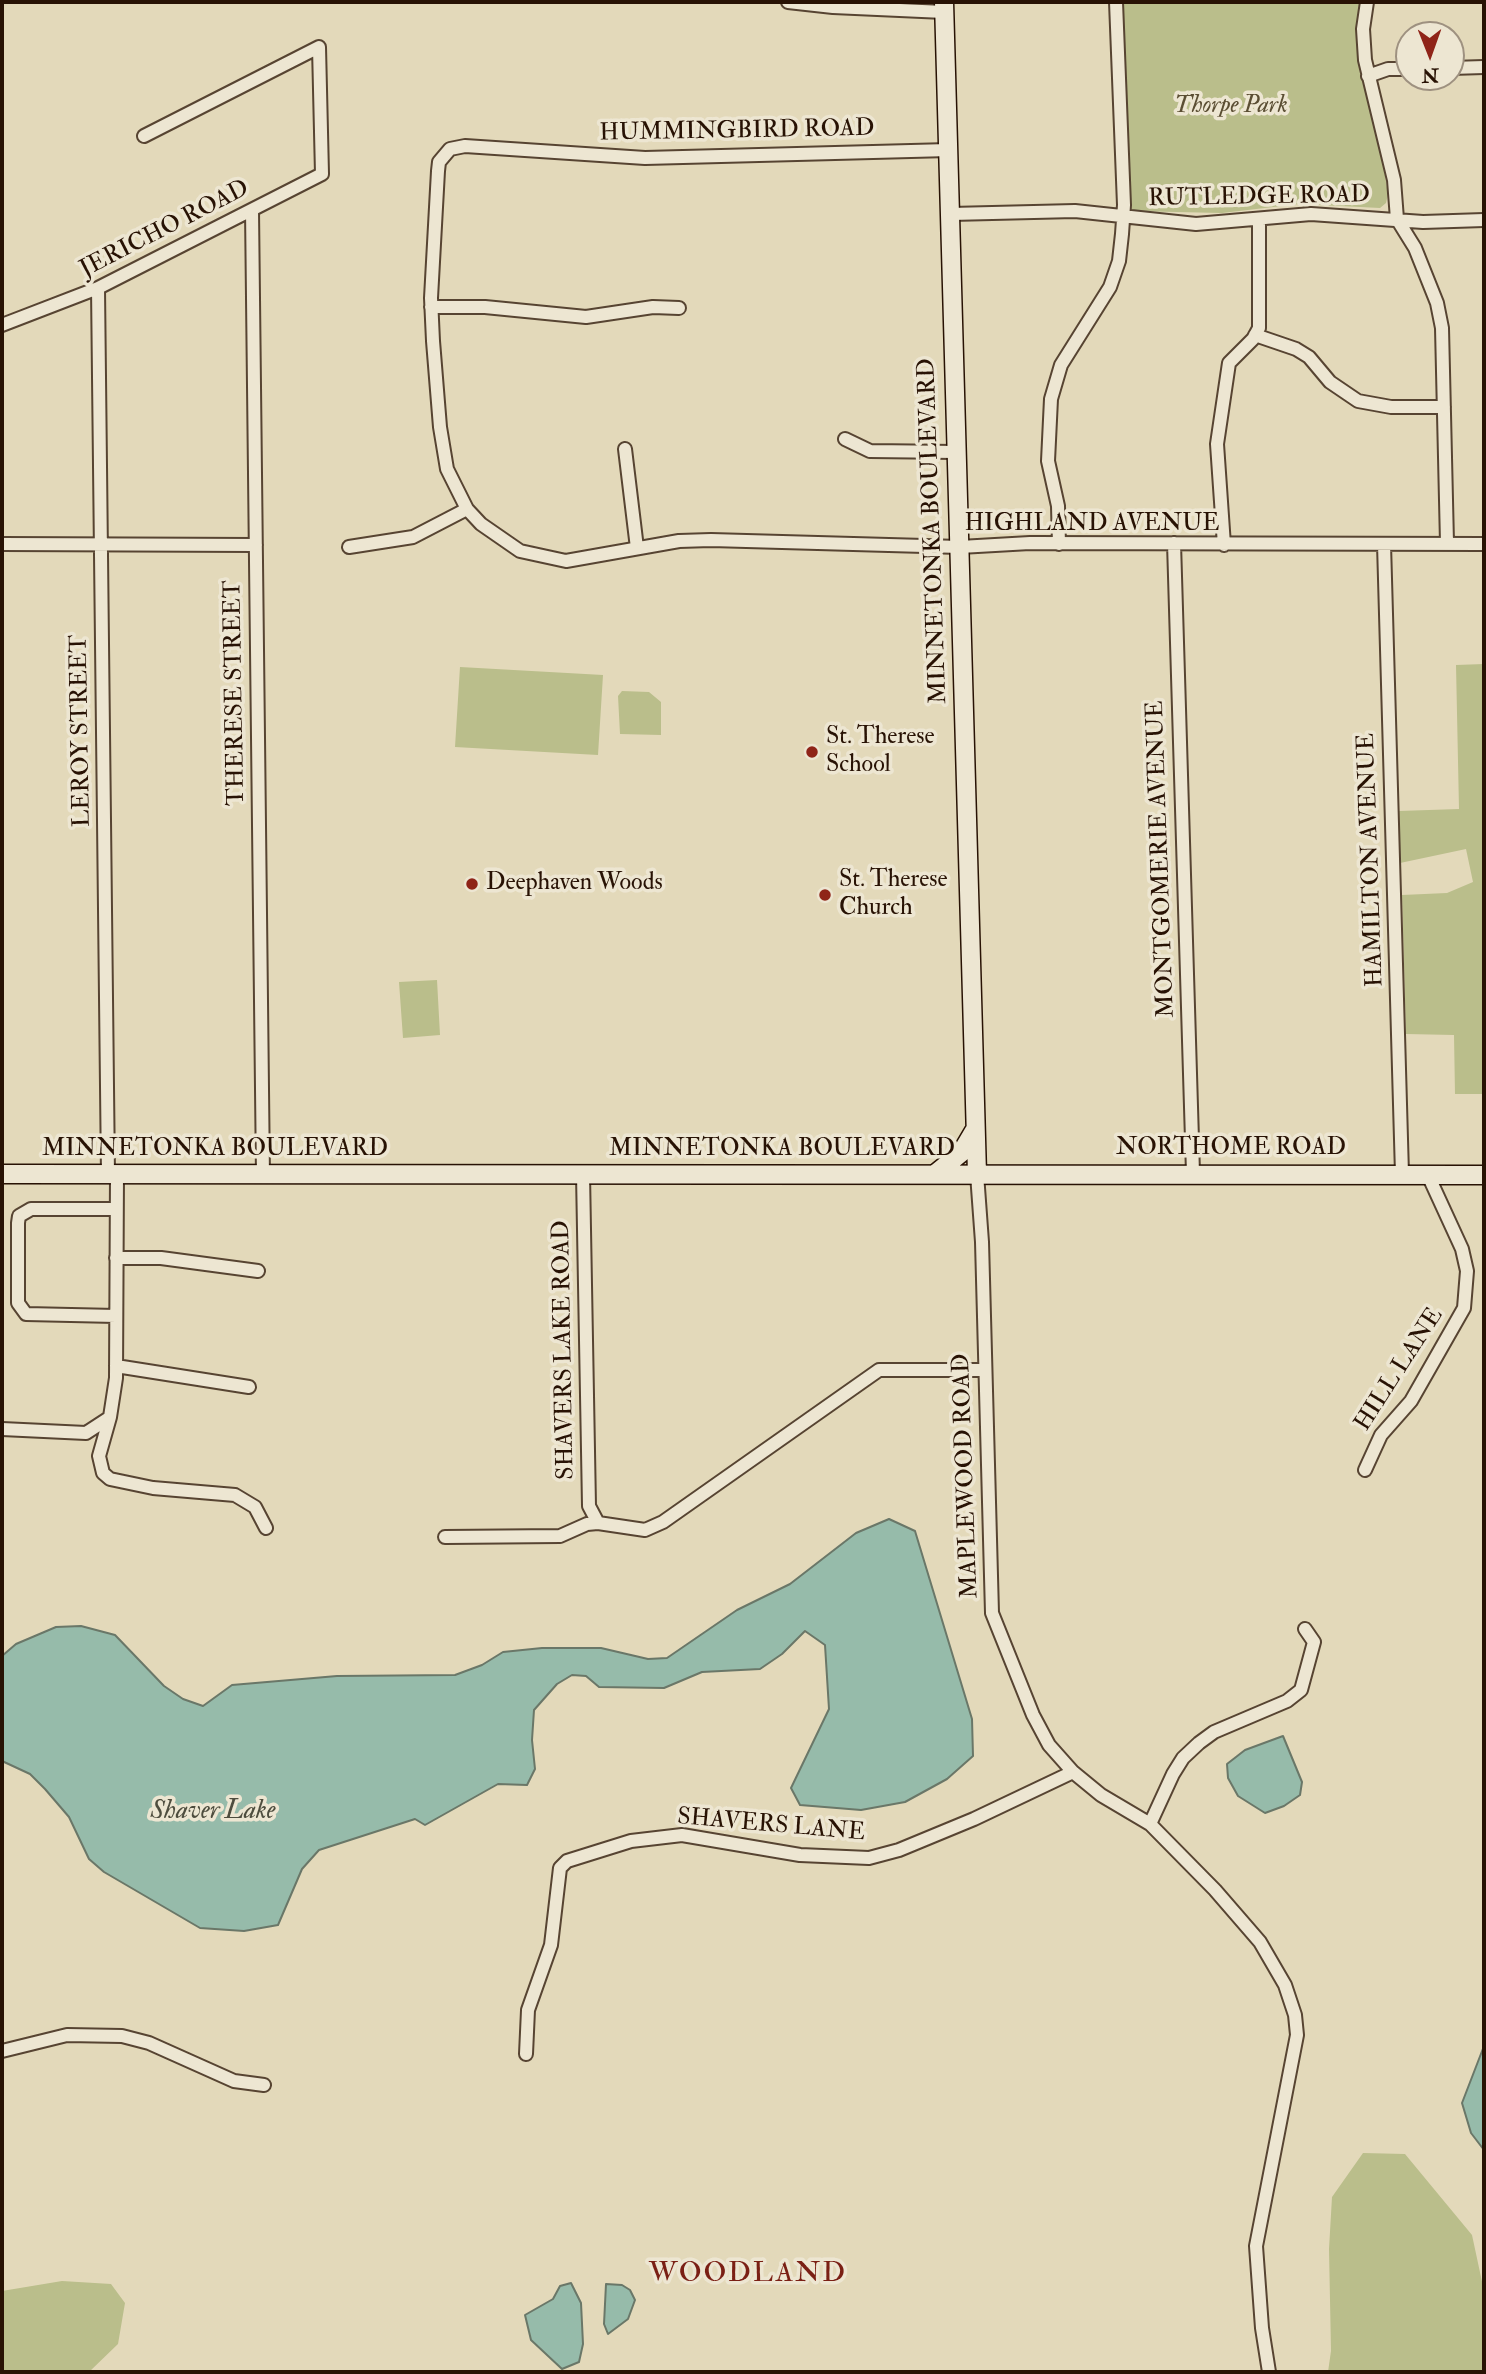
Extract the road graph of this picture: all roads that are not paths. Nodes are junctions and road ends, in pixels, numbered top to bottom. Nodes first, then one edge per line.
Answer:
1 (788, 2) edge
2 (1116, 2) edge
3 (1367, 2) edge
4 (944, 7) edge
5 (1484, 67) edge
6 (1465, 68) edge
7 (1395, 69) edge
8 (1368, 76) junction
9 (144, 136) dead end
10 (949, 150) junction
11 (251, 210) junction
12 (951, 214) junction
13 (1124, 218) junction
14 (1397, 219) junction
15 (1259, 220) junction
16 (1484, 220) edge
17 (98, 288) junction
18 (431, 307) junction
19 (679, 308) dead end
20 (2, 325) edge
21 (1255, 335) junction
22 (1444, 407) junction
23 (845, 439) dead end
24 (625, 449) dead end
25 (956, 452) junction
26 (467, 509) junction
27 (1174, 543) junction
28 (1447, 543) junction
29 (2, 544) edge
30 (101, 544) junction
31 (256, 544) junction
32 (1059, 544) junction
33 (1384, 544) junction
34 (1484, 544) edge
35 (1224, 545) junction
36 (349, 547) dead end
37 (960, 547) junction
38 (637, 548) junction
39 (975, 1130) junction
40 (1193, 1173) junction
41 (2, 1174) edge
42 (112, 1174) junction
43 (583, 1174) junction
44 (935, 1174) junction
45 (978, 1174) junction
46 (1402, 1174) junction
47 (1428, 1175) junction
48 (1484, 1175) edge
49 (263, 1176) junction
50 (116, 1209) junction
51 (116, 1258) junction
52 (258, 1271) dead end
53 (116, 1316) junction
54 (116, 1366) junction
55 (985, 1370) junction
56 (249, 1387) dead end
57 (110, 1417) junction
58 (2, 1429) edge
59 (86, 1433) junction
60 (99, 1456) junction
61 (1364, 1470) dead end
62 (597, 1523) junction
63 (266, 1528) dead end
64 (445, 1537) dead end
65 (1305, 1629) dead end
66 (1073, 1772) junction
67 (1150, 1824) junction
68 (2, 2051) edge
69 (526, 2054) dead end
70 (264, 2085) dead end
71 (1269, 2372) edge

1 - 4 street
2 - 13 street
3 - 8 street
4 - 10 street, MINNETONKA BOULEVARD
5 - 6 street
7 - 8 street
8 - 14 street
9 - 11 street, JERICHO ROAD
10 - 12 street, MINNETONKA BOULEVARD
10 - 18 street, HUMMINGBIRD ROAD
11 - 17 street, JERICHO ROAD
11 - 31 street, THERESE STREET
12 - 13 street, RUTLEDGE ROAD
12 - 25 street, MINNETONKA BOULEVARD
13 - 15 street, RUTLEDGE ROAD
13 - 32 street
14 - 15 street, RUTLEDGE ROAD
14 - 16 street, RUTLEDGE ROAD
14 - 22 street
15 - 21 street
17 - 20 street, JERICHO ROAD
17 - 30 street, LEROY STREET
18 - 19 street
18 - 26 street
21 - 22 street
21 - 35 street
22 - 28 street
23 - 25 street
24 - 38 street
25 - 37 street, MINNETONKA BOULEVARD
26 - 36 street
26 - 38 street, HIGHLAND AVENUE
27 - 32 street, HIGHLAND AVENUE
27 - 35 street, HIGHLAND AVENUE
27 - 40 street, MONTGOMERIE AVENUE
28 - 33 street, HIGHLAND AVENUE
28 - 34 street, HIGHLAND AVENUE
29 - 30 street
30 - 31 street
30 - 42 street, LEROY STREET
31 - 49 street, THERESE STREET
32 - 37 street, HIGHLAND AVENUE
33 - 35 street, HIGHLAND AVENUE
33 - 46 street, HAMILTON AVENUE
37 - 38 street, HIGHLAND AVENUE
37 - 39 street, MINNETONKA BOULEVARD
39 - 44 street
39 - 45 street, MINNETONKA BOULEVARD
40 - 45 street, NORTHOME ROAD
40 - 46 street, NORTHOME ROAD
41 - 42 street, MINNETONKA BOULEVARD
42 - 49 street, MINNETONKA BOULEVARD
42 - 50 street, LEROY STREET
43 - 44 street, MINNETONKA BOULEVARD
43 - 49 street, MINNETONKA BOULEVARD
43 - 62 street, SHAVERS LAKE ROAD
44 - 45 street, MINNETONKA BOULEVARD
45 - 55 street, MAPLEWOOD ROAD
46 - 47 street, NORTHOME ROAD
47 - 48 street, NORTHOME ROAD
47 - 61 street, HILL LANE
50 - 51 street, LEROY STREET
50 - 53 street
51 - 52 street
51 - 53 street, LEROY STREET
53 - 54 street, LEROY STREET
54 - 56 street
54 - 57 street, LEROY STREET
55 - 62 street
55 - 66 street, MAPLEWOOD ROAD
57 - 59 street
57 - 60 street, LEROY STREET
58 - 59 street
59 - 60 street
60 - 63 street
62 - 64 street
65 - 67 street
66 - 67 street, MAPLEWOOD ROAD
66 - 69 street, SHAVERS LANE
67 - 71 street, MAPLEWOOD ROAD
68 - 70 street

